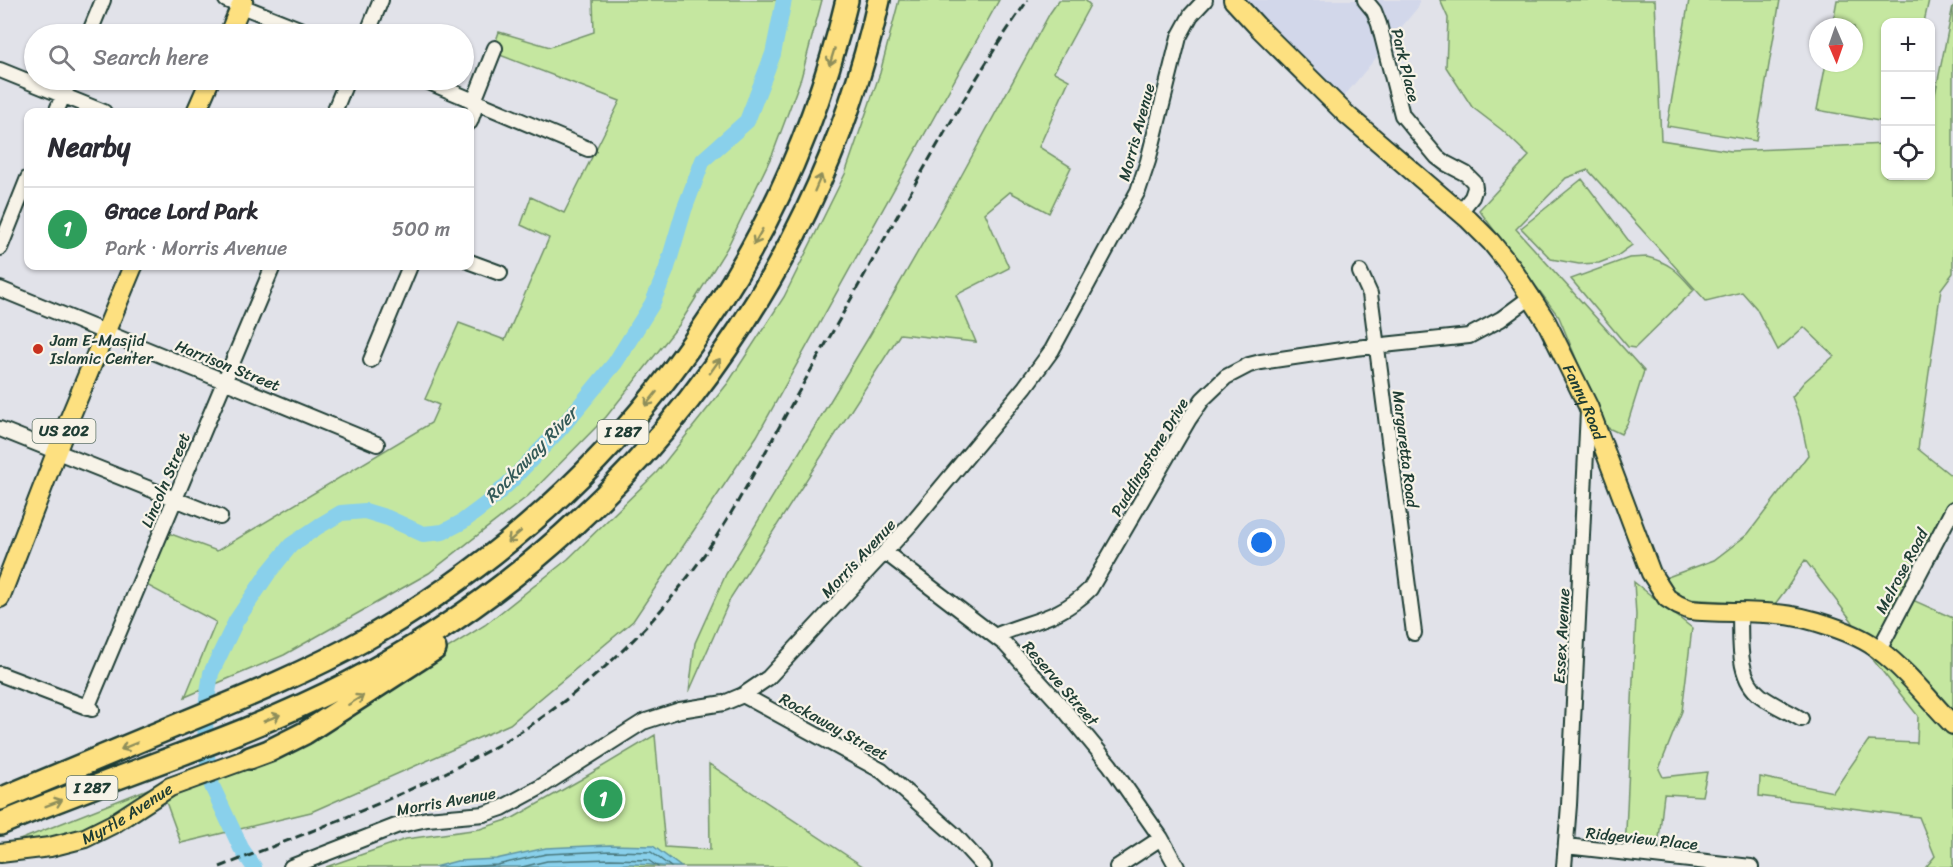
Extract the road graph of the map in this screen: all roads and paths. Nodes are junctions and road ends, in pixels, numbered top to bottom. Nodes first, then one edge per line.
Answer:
1 (103, 0) edge
2 (381, 0) edge
3 (847, 0) edge
4 (879, 0) edge
5 (1205, 0) edge
6 (1233, 0) edge
7 (1365, 0) edge
8 (237, 2) edge
9 (93, 24) edge
10 (232, 24) edge
11 (289, 24) edge
12 (371, 24) edge
13 (495, 48) dead end
14 (0, 70) edge
15 (24, 80) edge
16 (48, 90) edge
17 (66, 90) edge
18 (206, 90) edge
19 (343, 90) edge
20 (447, 90) edge
21 (63, 96) junction
22 (475, 102) junction
23 (58, 108) edge
24 (94, 108) edge
25 (198, 108) edge
26 (336, 108) edge
27 (474, 108) edge
28 (588, 149) dead end
29 (24, 188) edge
30 (1460, 212) junction
31 (0, 248) edge
32 (474, 263) edge
33 (131, 270) edge
34 (271, 270) edge
35 (408, 270) edge
36 (1360, 272) dead end
37 (500, 273) dead end
38 (0, 289) edge
39 (1532, 296) junction
40 (105, 333) junction
41 (1377, 346) junction
42 (371, 360) dead end
43 (224, 382) junction
44 (697, 390) junction
45 (1588, 407) junction
46 (0, 429) edge
47 (377, 444) dead end
48 (57, 452) junction
49 (176, 500) junction
50 (1953, 508) edge
51 (220, 517) dead end
52 (885, 553) junction
53 (0, 598) edge
54 (1740, 613) junction
55 (1414, 633) dead end
56 (995, 636) junction
57 (1880, 650) junction
58 (0, 674) edge
59 (742, 695) junction
60 (1802, 719) dead end
61 (1953, 725) edge
62 (245, 760) joint
63 (0, 799) edge
64 (0, 824) edge
65 (1161, 838) junction
66 (1566, 846) junction
67 (0, 853) edge
68 (295, 866) edge
69 (984, 867) edge
70 (1117, 867) edge
71 (1177, 867) edge
72 (1564, 867) edge
73 (1751, 867) edge

1 - 9 street
2 - 12 street
3 -> 63 highway, I 287
44 -> 4 highway, I 287
5 - 52 street, Morris Avenue
6 - 30 main road, Fanny Road
7 - 30 street, Park Place
8 - 10 main road
8 - 11 street
13 - 22 street
14 - 15 street
16 - 21 street
17 - 21 street
18 - 25 main road
19 - 26 street
20 - 22 street
21 - 23 street
21 - 24 street
22 - 27 street
22 - 28 street
29 - 31 street
30 - 39 main road, Fanny Road
32 - 37 street
33 - 40 main road, US 202
34 - 43 street, Lincoln Street
35 - 42 street
36 - 41 street, Margaretta Road
38 - 40 street, Harrison Street
39 - 41 street, Puddingstone Drive
39 - 45 main road, Fanny Road
40 - 43 street, Harrison Street
40 - 48 main road, US 202
41 - 55 street, Margaretta Road
41 - 56 street, Puddingstone Drive
43 - 47 street, Harrison Street
43 - 49 street, Lincoln Street
62 -> 44 highway
64 -> 44 highway, I 287
45 - 54 main road, Fanny Road
45 - 66 street, Essex Avenue
46 - 48 street
48 - 49 street
48 - 53 main road, US 202
49 - 51 street
49 - 58 street, Lincoln Street
50 - 57 street, Melrose Road
52 - 56 street, Reserve Street
52 - 59 street, Morris Avenue
54 - 57 main road, Fanny Road
54 - 60 street
56 - 65 street, Reserve Street
57 - 61 main road, Fanny Road
59 - 68 street, Morris Avenue
59 - 69 street, Rockaway Street
62 - 67 main road, Myrtle Avenue
65 - 70 street
65 - 71 street, Reserve Street
66 - 72 street, Essex Avenue
66 - 73 street, Ridgeview Place

